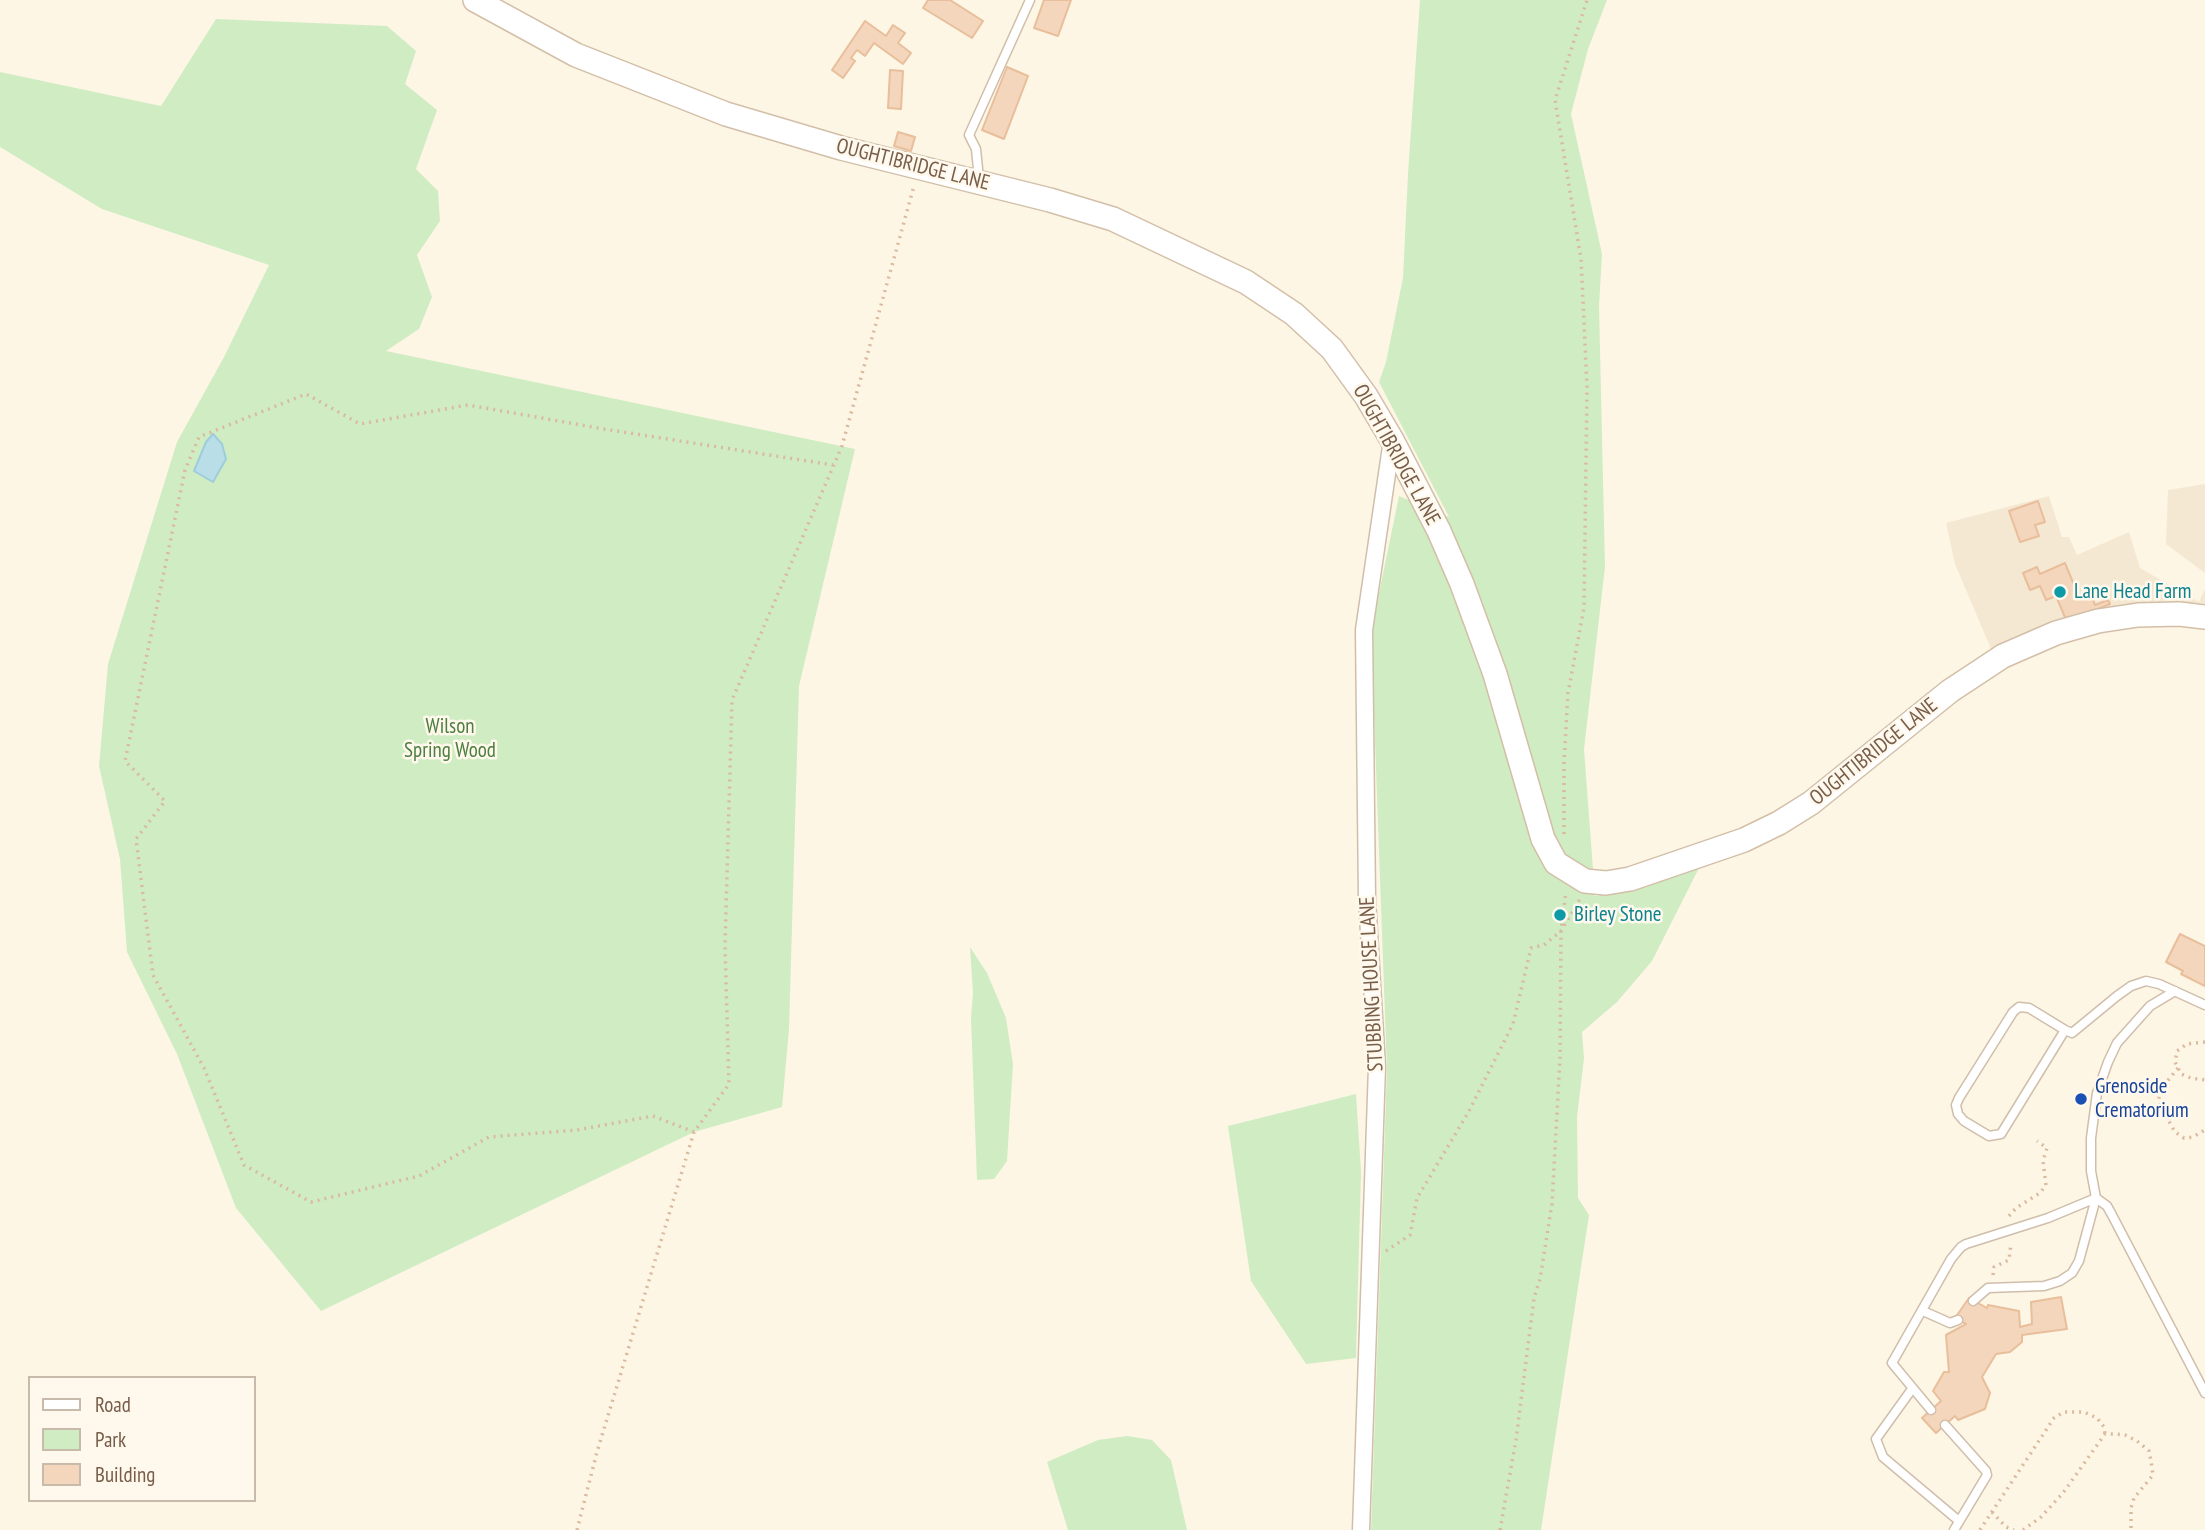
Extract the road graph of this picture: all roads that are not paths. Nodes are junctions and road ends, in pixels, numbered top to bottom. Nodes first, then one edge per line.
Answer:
1 (475, 0) edge
2 (1030, 0) edge
3 (979, 182) junction
4 (1392, 440) junction
5 (2205, 617) edge
6 (2175, 992) junction
7 (2205, 1005) edge
8 (2065, 1030) junction
9 (2096, 1198) junction
10 (1973, 1300) dead end
11 (1923, 1311) junction
12 (1958, 1320) dead end
13 (1912, 1389) junction
14 (2205, 1393) edge
15 (1931, 1410) dead end
16 (1945, 1425) dead end
17 (1959, 1521) junction
18 (1361, 1530) edge
19 (1954, 1530) edge

1 - 3 street, OUGHTIBRIDGE LANE
2 - 3 lane
3 - 4 street, OUGHTIBRIDGE LANE
4 - 5 street, OUGHTIBRIDGE LANE
4 - 18 street, STUBBING HOUSE LANE
6 - 7 lane
6 - 8 lane
6 - 9 lane
8 - 8 lane
9 - 10 lane
9 - 11 lane
9 - 14 lane
11 - 12 lane
11 - 13 lane
13 - 15 lane
13 - 17 lane
16 - 17 lane
17 - 19 lane

